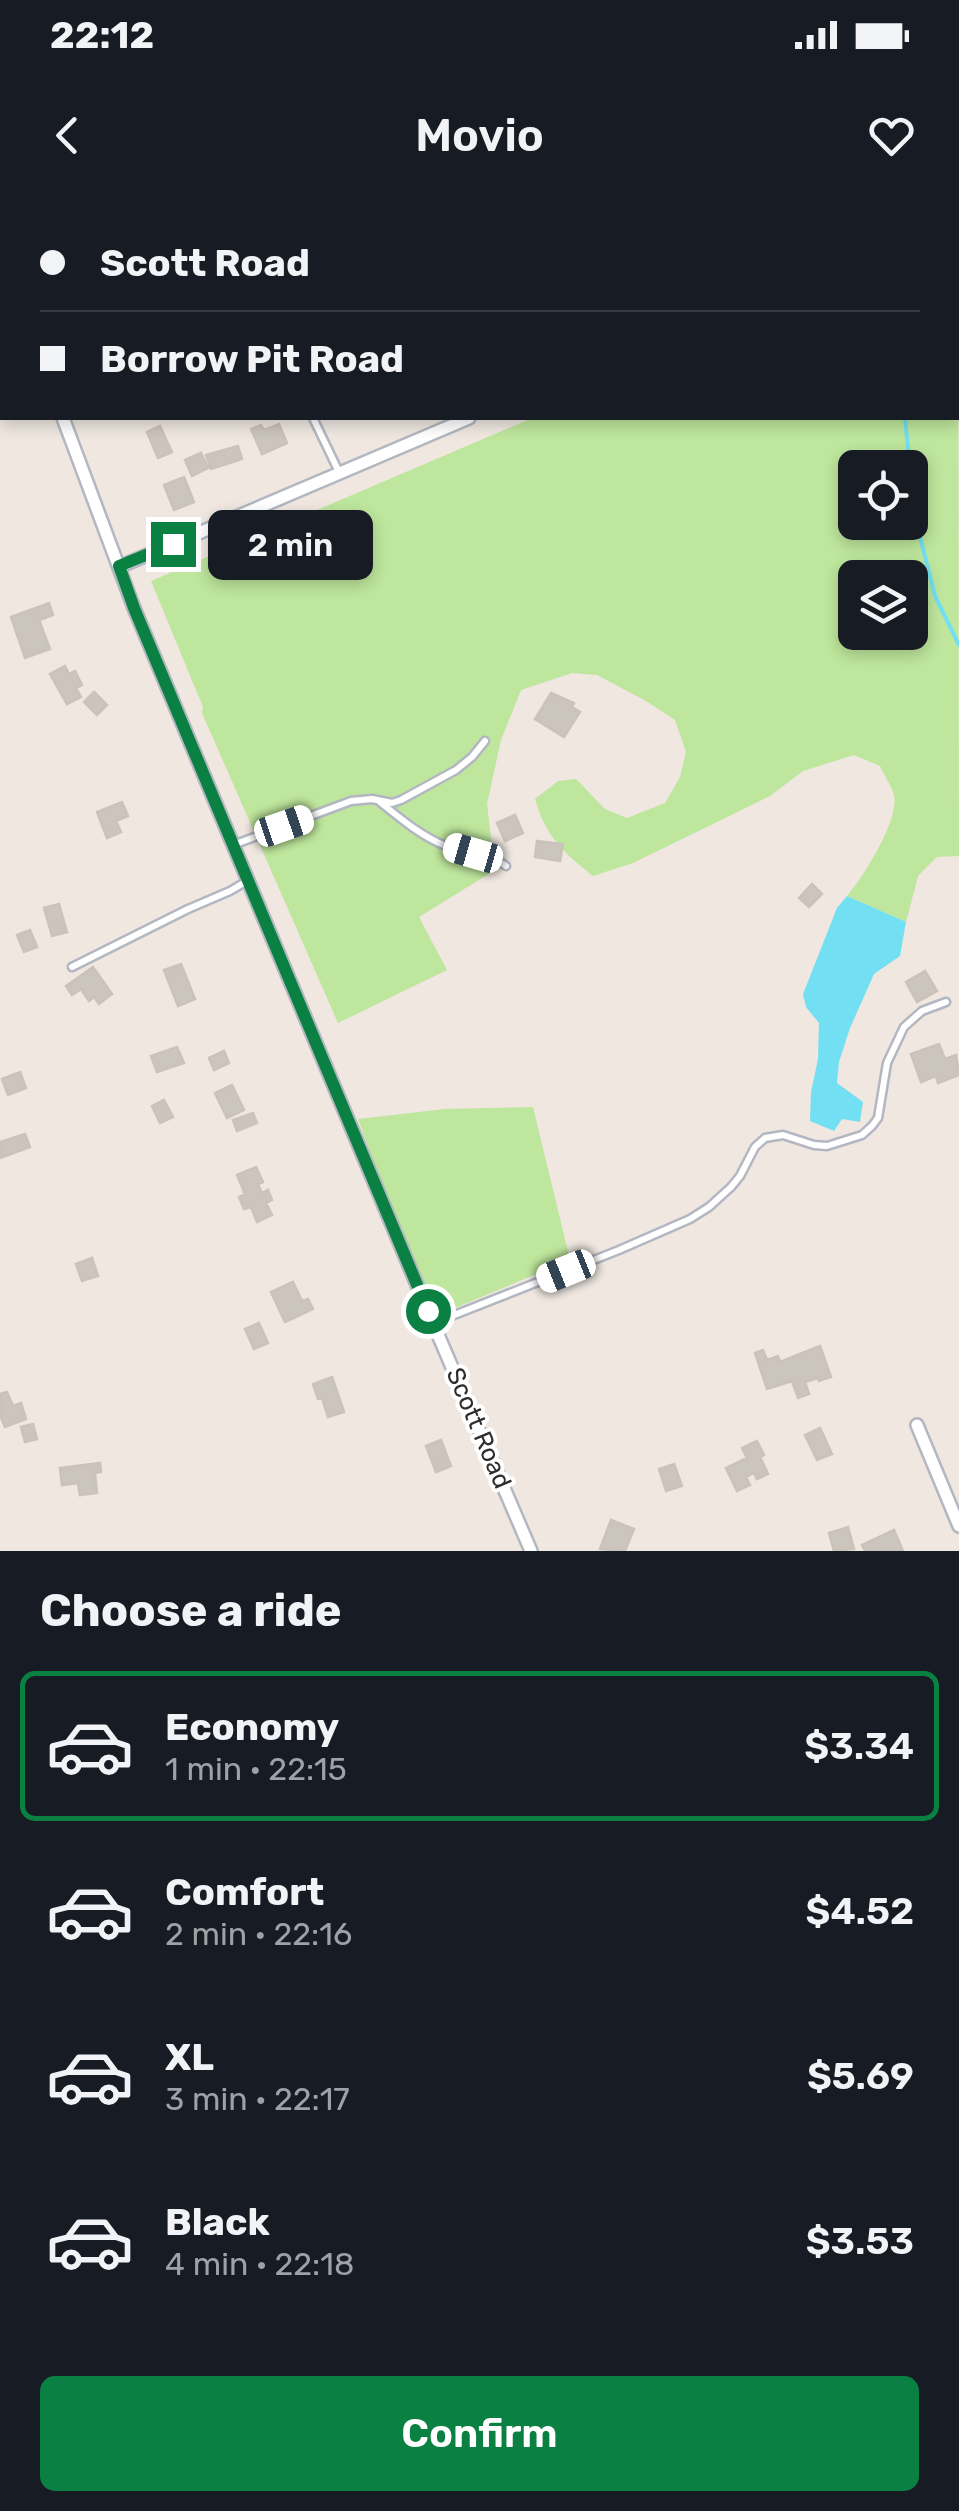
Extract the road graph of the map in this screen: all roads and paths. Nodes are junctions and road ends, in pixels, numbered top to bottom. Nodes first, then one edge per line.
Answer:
1 (64, 420) edge
2 (314, 420) edge
3 (464, 420) edge
4 (340, 473) junction
5 (119, 566) junction
6 (485, 741) dead end
7 (380, 802) junction
8 (233, 845) junction
9 (506, 866) dead end
10 (248, 880) junction
11 (72, 968) dead end
12 (946, 1002) dead end
13 (433, 1323) junction
14 (917, 1426) dead end
15 (959, 1526) edge
16 (531, 1551) edge

1 - 5 street, Scott Road
2 - 4 lane
3 - 4 street
4 - 5 street
5 - 8 street, Scott Road
6 - 7 lane
7 - 8 lane
7 - 9 lane
8 - 10 street, Scott Road
10 - 11 lane
10 - 13 street, Scott Road
12 - 13 lane
13 - 16 street, Scott Road
14 - 15 street

